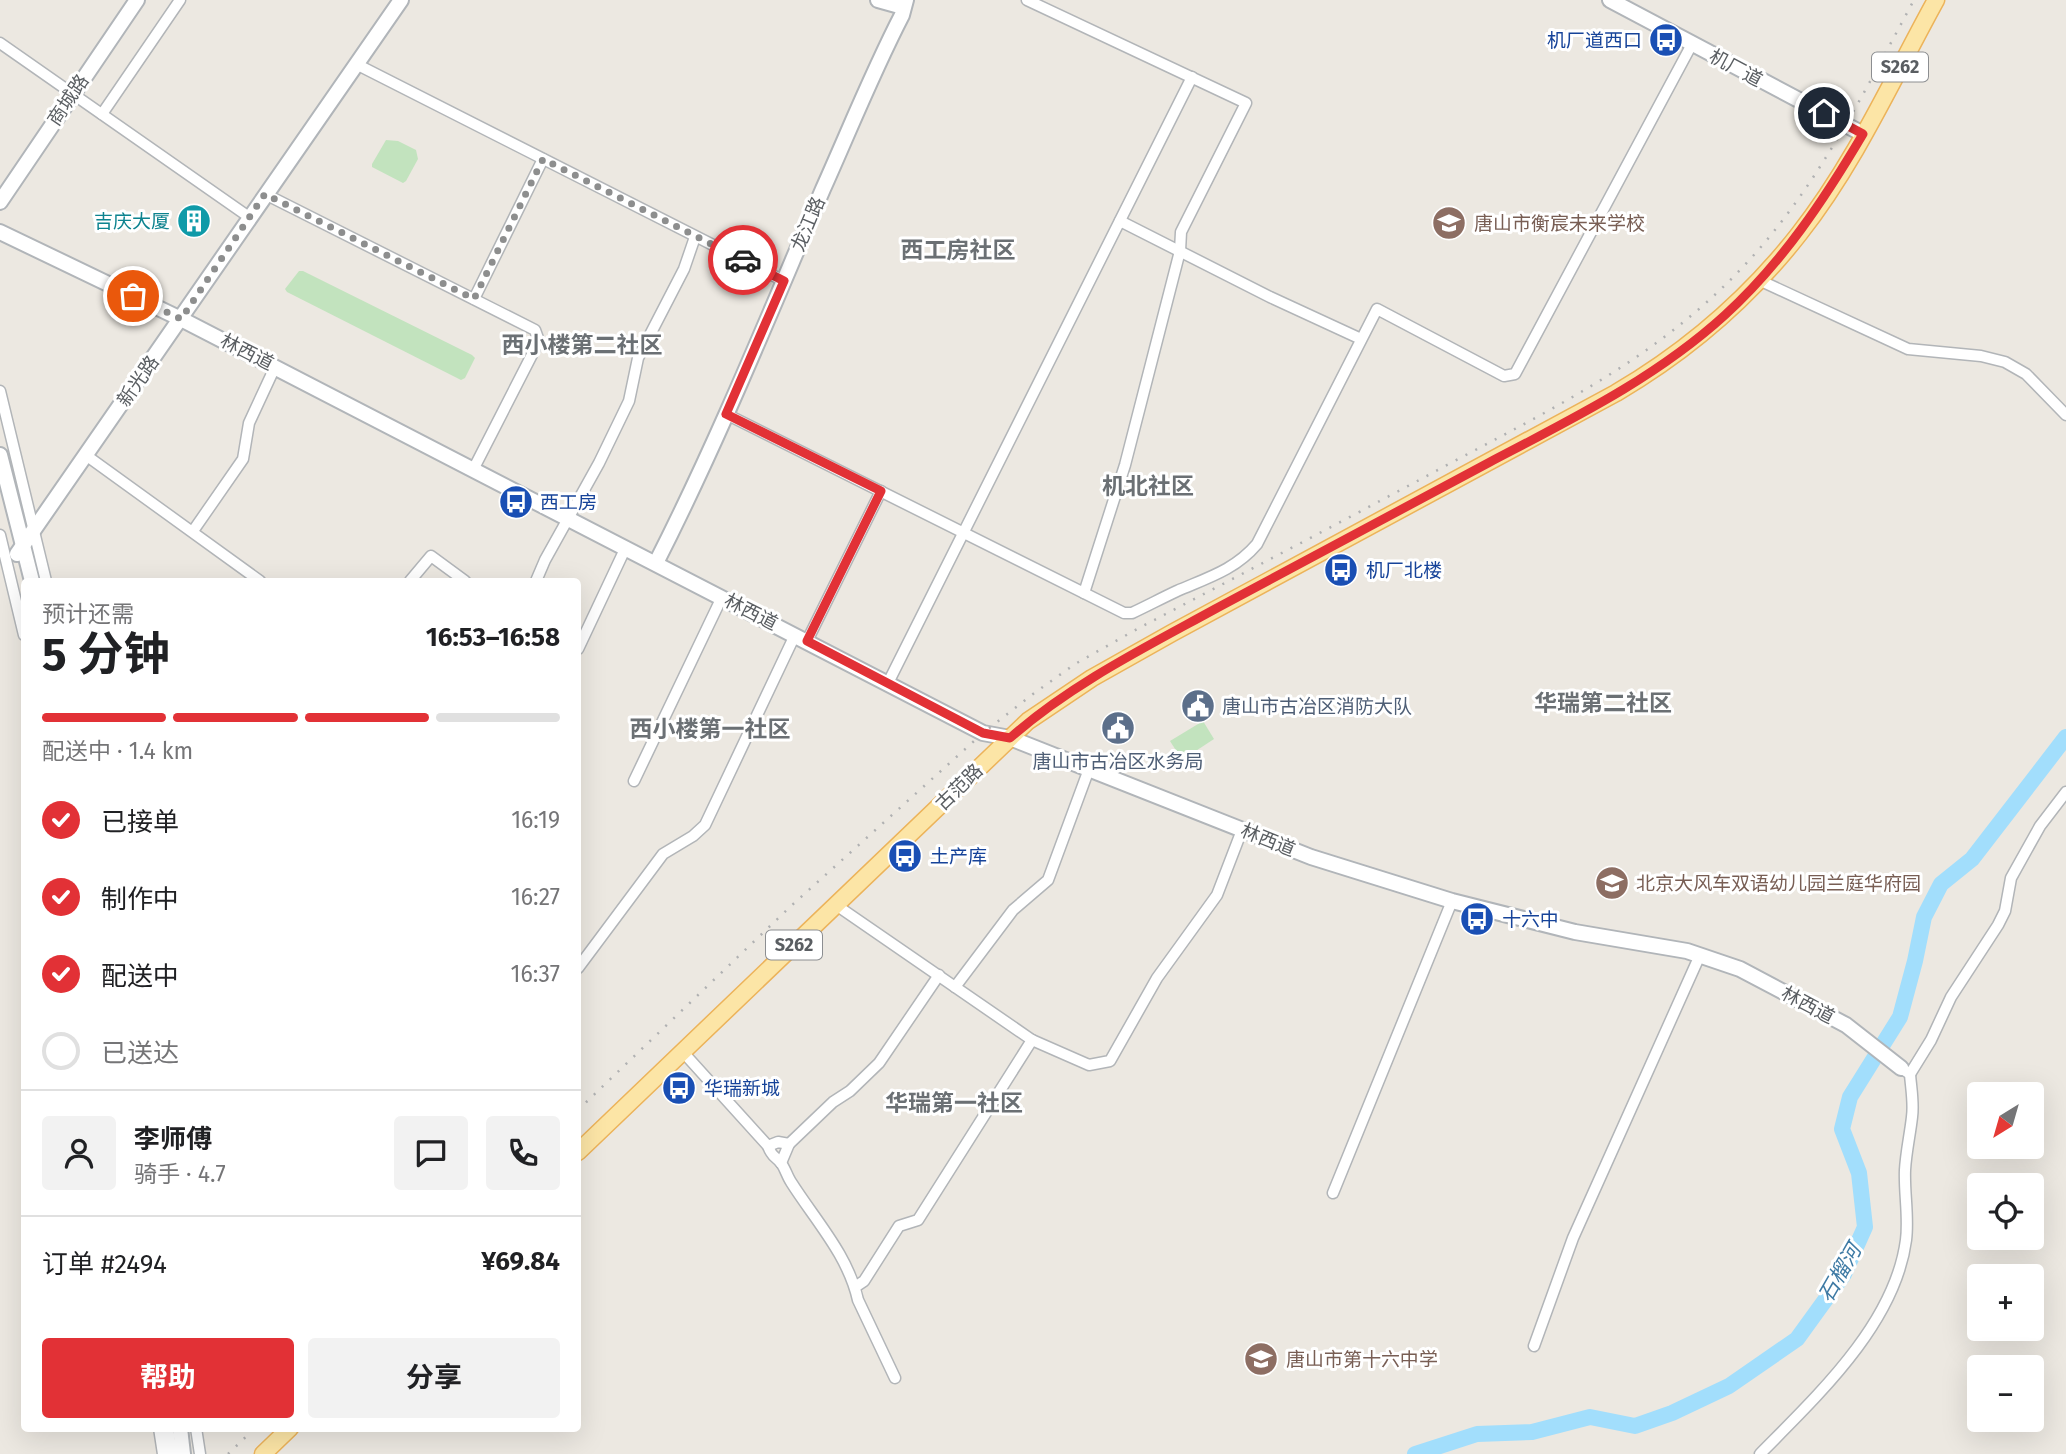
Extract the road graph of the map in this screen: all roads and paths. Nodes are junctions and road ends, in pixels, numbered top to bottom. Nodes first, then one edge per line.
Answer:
1 (137, 0) edge
2 (180, 0) edge
3 (401, 0) edge
4 (878, 0) edge
5 (1027, 0) edge
6 (1610, 0) edge
7 (1936, 0) edge
8 (904, 4) edge
9 (1692, 44) junction
10 (1, 45) edge
11 (356, 64) junction
12 (1192, 77) junction
13 (72, 93) junction
14 (102, 114) junction
15 (1863, 134) junction
16 (543, 159) junction
17 (265, 194) junction
18 (0, 202) edge
19 (249, 217) junction
20 (1120, 220) junction
21 (0, 232) edge
22 (695, 237) junction
23 (1180, 251) junction
24 (1759, 280) junction
25 (784, 281) junction
26 (474, 299) junction
27 (181, 319) junction
28 (1362, 339) junction
29 (275, 367) junction
30 (0, 391) edge
31 (726, 414) junction
32 (2066, 415) edge
33 (0, 455) edge
34 (87, 456) junction
35 (474, 468) junction
36 (0, 486) edge
37 (881, 491) junction
38 (570, 518) junction
39 (34, 531) junction
40 (193, 531) junction
41 (964, 532) junction
42 (0, 535) edge
43 (626, 547) junction
44 (20, 549) junction
45 (656, 563) junction
46 (23, 578) edge
47 (31, 578) edge
48 (45, 578) edge
49 (256, 578) edge
50 (413, 578) edge
51 (461, 578) edge
52 (537, 578) edge
53 (1084, 593) junction
54 (722, 597) junction
55 (21, 622) edge
56 (801, 638) junction
57 (581, 643) edge
58 (888, 683) junction
59 (1010, 738) junction
60 (1089, 769) junction
61 (634, 781) dead end
62 (2066, 792) edge
63 (1242, 830) junction
64 (1452, 901) junction
65 (836, 905) junction
66 (1700, 955) junction
67 (581, 964) edge
68 (939, 975) junction
69 (955, 986) junction
70 (1032, 1040) junction
71 (682, 1051) junction
72 (1906, 1071) junction
73 (789, 1144) junction
74 (768, 1146) junction
75 (581, 1149) edge
76 (781, 1163) junction
77 (1333, 1193) dead end
78 (855, 1287) junction
79 (1534, 1346) dead end
80 (895, 1378) dead end
81 (160, 1432) edge
82 (167, 1432) edge
83 (180, 1432) edge
84 (197, 1432) edge
85 (286, 1432) edge
86 (163, 1454) edge
87 (170, 1454) edge
88 (183, 1454) edge
89 (200, 1454) edge
90 (263, 1454) edge
91 (1760, 1454) edge

1 - 13 street, 商城路
2 - 14 street
3 - 11 street, 新光路
4 - 8 street
5 - 12 street
6 - 9 street, 机厂道
7 - 15 main road, 古范路 / S262
8 - 25 street, 龙江路
9 - 15 street, 机厂道
9 - 28 street
10 - 13 street
11 - 16 street
11 - 17 street, 新光路
12 - 20 street
12 - 23 street
13 - 14 street
13 - 18 street, 商城路
14 - 19 street
15 - 24 main road, 古范路 / S262
16 - 22 street
16 - 26 street
17 - 19 street, 新光路
17 - 26 street
19 - 27 street, 新光路
20 - 23 street
20 - 41 street
21 - 27 street, 林西道
22 - 25 street
22 - 38 street
23 - 28 street
23 - 53 street
24 - 32 street
24 - 59 main road, 古范路 / S262
25 - 31 street, 龙江路
26 - 35 street
27 - 29 street, 林西道
27 - 34 street, 新光路
28 - 53 street
29 - 35 street, 林西道
29 - 40 street
30 - 39 street
31 - 37 street
31 - 45 street, 龙江路
33 - 44 street
34 - 39 street, 新光路
34 - 40 street
35 - 38 street, 林西道
36 - 44 street
37 - 41 street
37 - 56 street
38 - 43 street, 林西道
38 - 52 street
39 - 44 street, 新光路
39 - 48 street
40 - 49 street
41 - 53 street
41 - 58 street
42 - 55 street
43 - 45 street, 林西道
43 - 57 street
44 - 46 street
44 - 47 street
45 - 54 street, 林西道
50 - 51 street
54 - 56 street, 林西道
54 - 61 street
56 - 58 street, 林西道
56 - 67 street
58 - 59 street, 林西道
59 - 60 street, 林西道
59 - 65 main road, 古范路 / S262
60 - 63 street, 林西道
60 - 69 street
62 - 72 street
63 - 64 street, 林西道
63 - 70 street
64 - 66 street, 林西道
64 - 77 street
65 - 68 street
65 - 71 main road, 古范路 / S262
66 - 72 street, 林西道
66 - 79 street
68 - 69 street
68 - 73 street
69 - 70 street
70 - 78 street
71 - 74 street
71 - 75 main road, 古范路 / S262
72 - 91 street
73 - 74 street
73 - 76 street
74 - 76 street
76 - 78 street
78 - 80 street
81 - 86 street
82 - 87 street
83 - 88 street
84 - 89 street
85 - 90 main road

